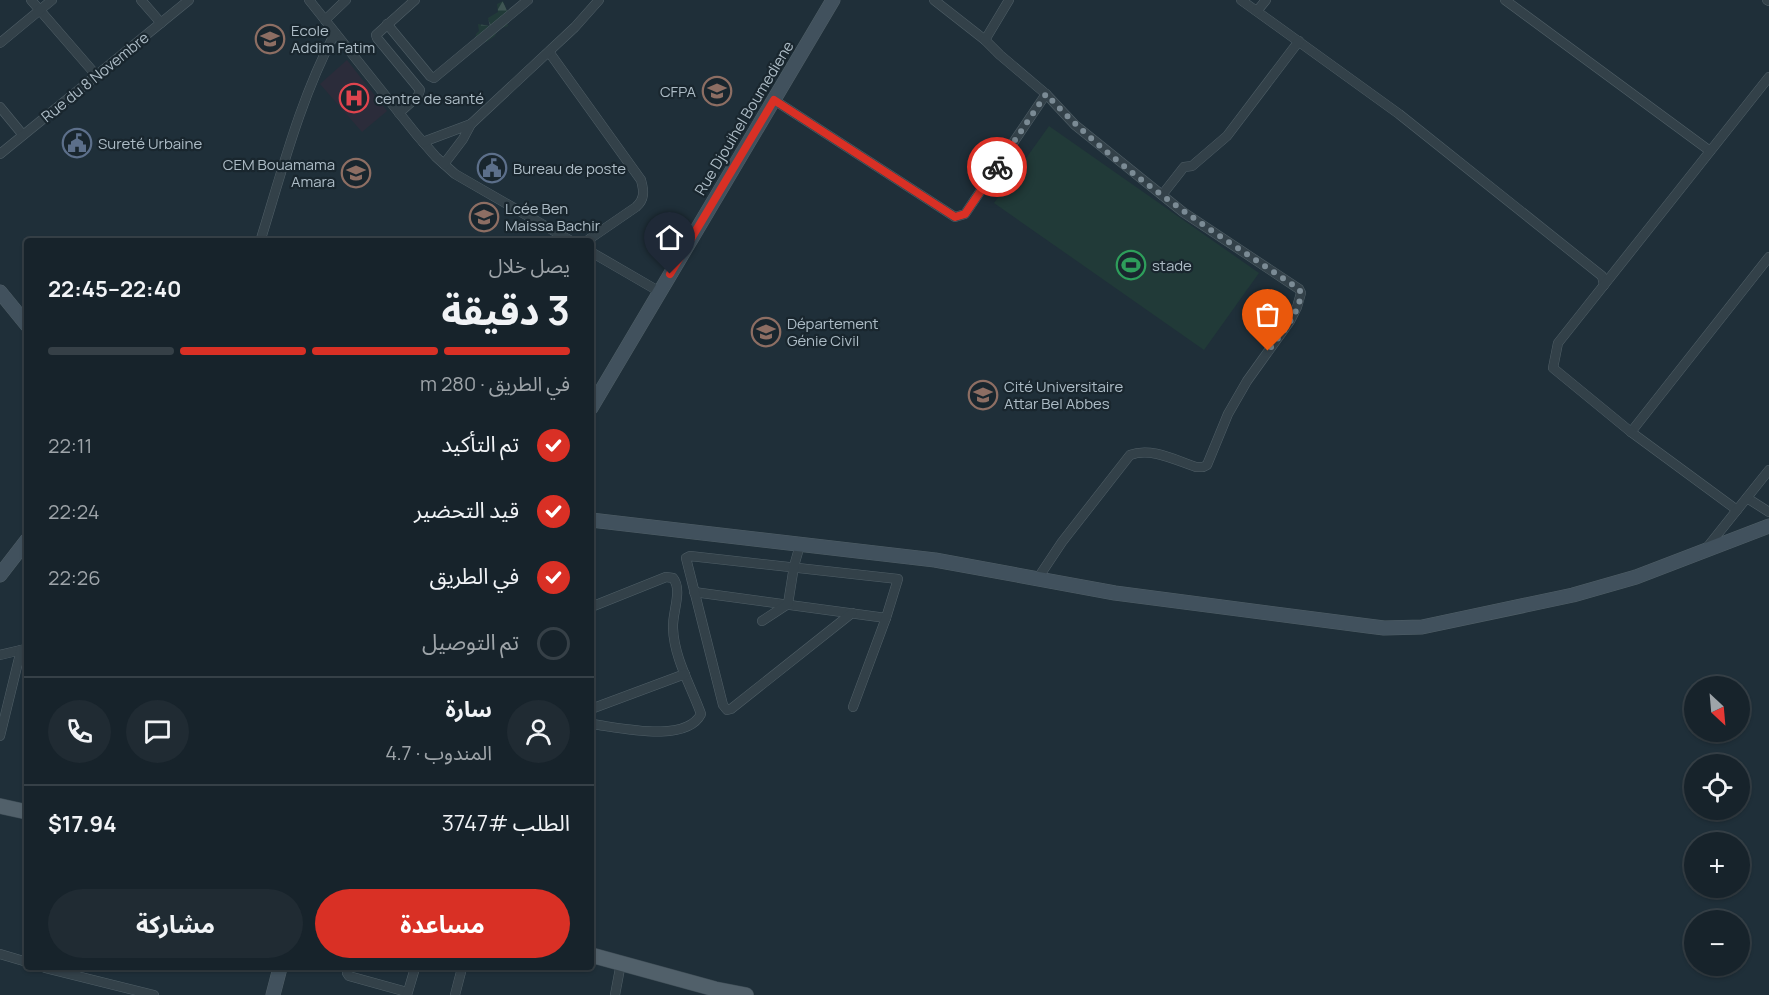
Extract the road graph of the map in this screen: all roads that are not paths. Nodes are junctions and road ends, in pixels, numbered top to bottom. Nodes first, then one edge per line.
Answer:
1 (31, 0) edge
2 (52, 0) edge
3 (141, 0) edge
4 (189, 0) edge
5 (309, 0) edge
6 (346, 0) edge
7 (415, 0) edge
8 (599, 0) edge
9 (832, 0) edge
10 (934, 0) edge
11 (1009, 0) edge
12 (1241, 0) edge
13 (1266, 0) edge
14 (1505, 0) edge
15 (524, 1) edge
16 (40, 10) junction
17 (1257, 11) junction
18 (325, 20) junction
19 (161, 23) junction
20 (387, 24) junction
21 (335, 33) junction
22 (985, 40) junction
23 (1299, 41) junction
24 (0, 43) edge
25 (549, 52) junction
26 (96, 75) junction
27 (1769, 77) edge
28 (1046, 94) junction
29 (774, 100) junction
30 (0, 107) edge
31 (399, 113) junction
32 (471, 124) junction
33 (23, 135) junction
34 (423, 142) junction
35 (1710, 152) junction
36 (0, 154) edge
37 (444, 164) junction
38 (1162, 195) junction
39 (261, 238) edge
40 (566, 238) edge
41 (591, 238) edge
42 (594, 254) edge
43 (1769, 257) edge
44 (1604, 285) junction
45 (0, 292) edge
46 (660, 292) junction
47 (24, 321) edge
48 (594, 403) edge
49 (1631, 432) junction
50 (1769, 470) edge
51 (1747, 498) junction
52 (1737, 510) junction
53 (1769, 512) edge
54 (594, 520) edge
55 (1769, 526) edge
56 (800, 544) junction
57 (1703, 552) junction
58 (22, 553) edge
59 (794, 566) junction
60 (0, 575) edge
61 (1038, 578) junction
62 (694, 592) junction
63 (788, 604) junction
64 (594, 607) edge
65 (852, 613) junction
66 (886, 618) junction
67 (762, 621) dead end
68 (24, 650) edge
69 (0, 655) edge
70 (685, 674) junction
71 (853, 706) dead end
72 (594, 708) edge
73 (594, 724) edge
74 (0, 736) edge
75 (0, 806) edge
76 (24, 811) edge
77 (0, 954) edge
78 (594, 956) edge
79 (24, 961) edge
80 (621, 963) junction
81 (62, 970) edge
82 (279, 970) edge
83 (347, 970) edge
84 (414, 970) edge
85 (461, 970) edge
86 (718, 992) edge
87 (407, 994) edge
88 (153, 995) edge
89 (273, 995) edge
90 (455, 995) edge
91 (615, 995) edge
92 (746, 995) edge

1 - 16 street
2 - 16 street
3 - 19 street
4 - 19 street, Rue du 8 Novembre
5 - 18 street
6 - 18 street
7 - 20 street
8 - 25 street
9 - 29 street, Rue Djouihel Boumediene
10 - 22 street
11 - 22 street
12 - 17 street
13 - 17 street
14 - 35 street
15 - 20 street
16 - 24 street
16 - 26 street
17 - 23 street
18 - 21 street
19 - 26 street, Rue du 8 Novembre
20 - 31 street
21 - 31 street
21 - 39 street
22 - 28 street
23 - 38 street
23 - 44 street
25 - 32 street
25 - 41 street
26 - 33 street, Rue du 8 Novembre
27 - 35 street
28 - 29 street
28 - 38 street
29 - 46 street, Rue Djouihel Boumediene
30 - 33 street
31 - 34 street
32 - 34 street
32 - 37 street
33 - 36 street, Rue du 8 Novembre
34 - 37 street
35 - 44 street
37 - 40 street
38 - 61 street
42 - 46 street
43 - 49 street
44 - 49 street
45 - 47 street
46 - 48 street, Rue Djouihel Boumediene
49 - 52 street
50 - 51 street
51 - 52 street
51 - 53 street
52 - 57 street
54 - 56 street
55 - 57 street
56 - 59 street
56 - 61 street
57 - 61 street
58 - 60 street
59 - 62 street
59 - 63 street
59 - 66 street
62 - 63 street
62 - 65 street
63 - 65 street
63 - 67 street
64 - 70 street
65 - 66 street
66 - 71 street
68 - 69 street
68 - 74 street
70 - 72 street
70 - 73 street
75 - 76 main road
77 - 79 street
78 - 80 main road
80 - 86 main road
80 - 91 street
81 - 88 street
82 - 89 street
83 - 87 street
84 - 87 street
85 - 90 street
86 - 92 main road

